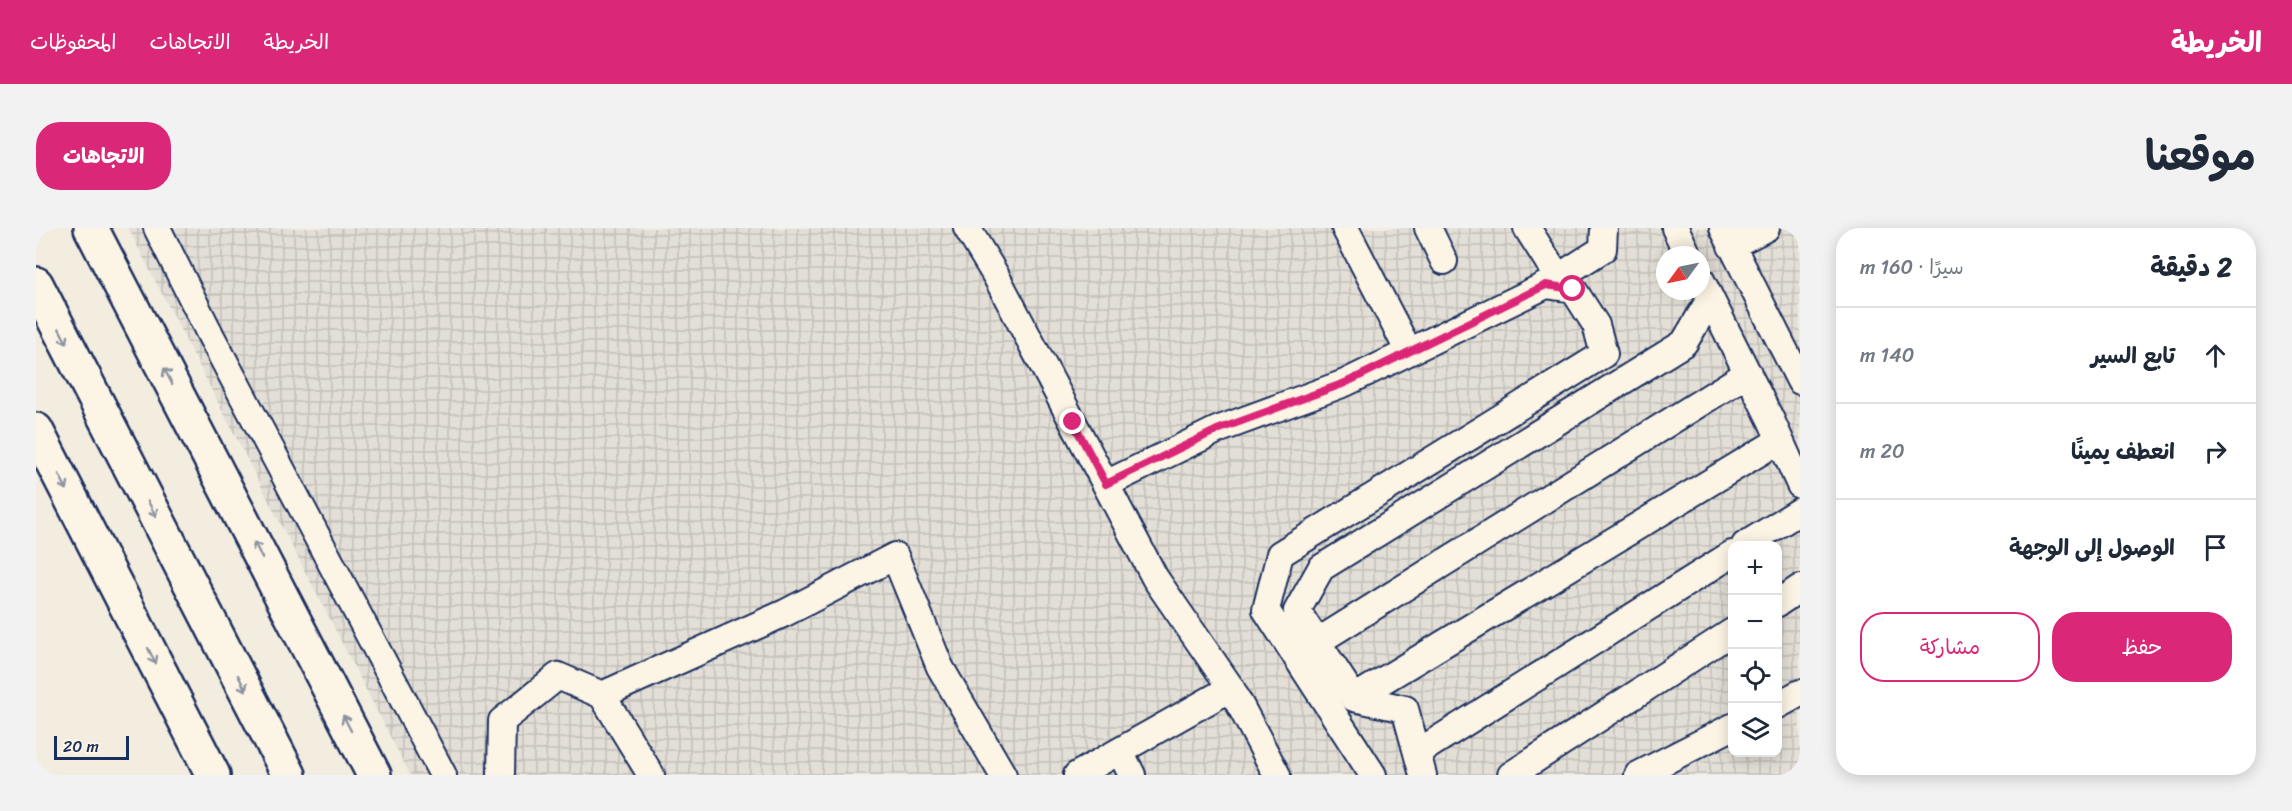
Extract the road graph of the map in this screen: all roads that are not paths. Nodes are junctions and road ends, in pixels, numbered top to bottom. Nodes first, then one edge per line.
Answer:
1 (92, 228) edge
2 (158, 228) edge
3 (1346, 228) edge
4 (1428, 228) edge
5 (1527, 228) edge
6 (1604, 228) edge
7 (1675, 228) edge
8 (1766, 228) edge
9 (976, 231) edge
10 (1727, 237) edge
11 (1684, 246) edge
12 (1444, 261) dead end
13 (1552, 281) junction
14 (36, 284) edge
15 (1710, 298) edge
16 (1702, 300) edge
17 (1409, 352) junction
18 (1748, 373) junction
19 (1800, 381) edge
20 (36, 430) edge
21 (1780, 440) junction
22 (1106, 484) junction
23 (1800, 485) edge
24 (1800, 511) edge
25 (1753, 541) edge
26 (1728, 557) edge
27 (1800, 588) edge
28 (1782, 600) edge
29 (1728, 635) edge
30 (1317, 642) junction
31 (1231, 688) junction
32 (1800, 693) edge
33 (602, 695) junction
34 (1354, 698) junction
35 (1782, 703) edge
36 (1728, 729) edge
37 (1120, 751) junction
38 (1420, 764) edge
39 (646, 773) edge
40 (213, 775) edge
41 (289, 775) edge
42 (374, 775) edge
43 (443, 775) edge
44 (501, 775) edge
45 (1003, 775) edge
46 (1077, 775) edge
47 (1132, 775) edge
48 (1277, 775) edge
49 (1373, 775) edge
50 (1511, 775) edge
51 (1638, 775) edge

42 -> 1 main road
2 - 43 street
3 - 17 street
4 - 12 street
5 - 13 street
6 - 13 street
7 - 11 street
8 - 10 street
9 - 22 street
10 - 19 street
13 - 17 street
13 - 49 street
14 -> 41 main road
15 - 18 street
16 - 30 street
17 - 22 street
18 - 21 street
18 - 30 street
20 -> 40 main road
21 - 23 street
21 - 34 street
22 - 31 street
24 - 25 street
26 - 38 street
27 - 28 street
29 - 50 street
30 - 34 street
31 - 37 street
31 - 48 street
32 - 35 street
33 - 39 street
33 - 44 street
33 - 45 street
34 - 38 street
36 - 51 street
37 - 46 street
37 - 47 street

